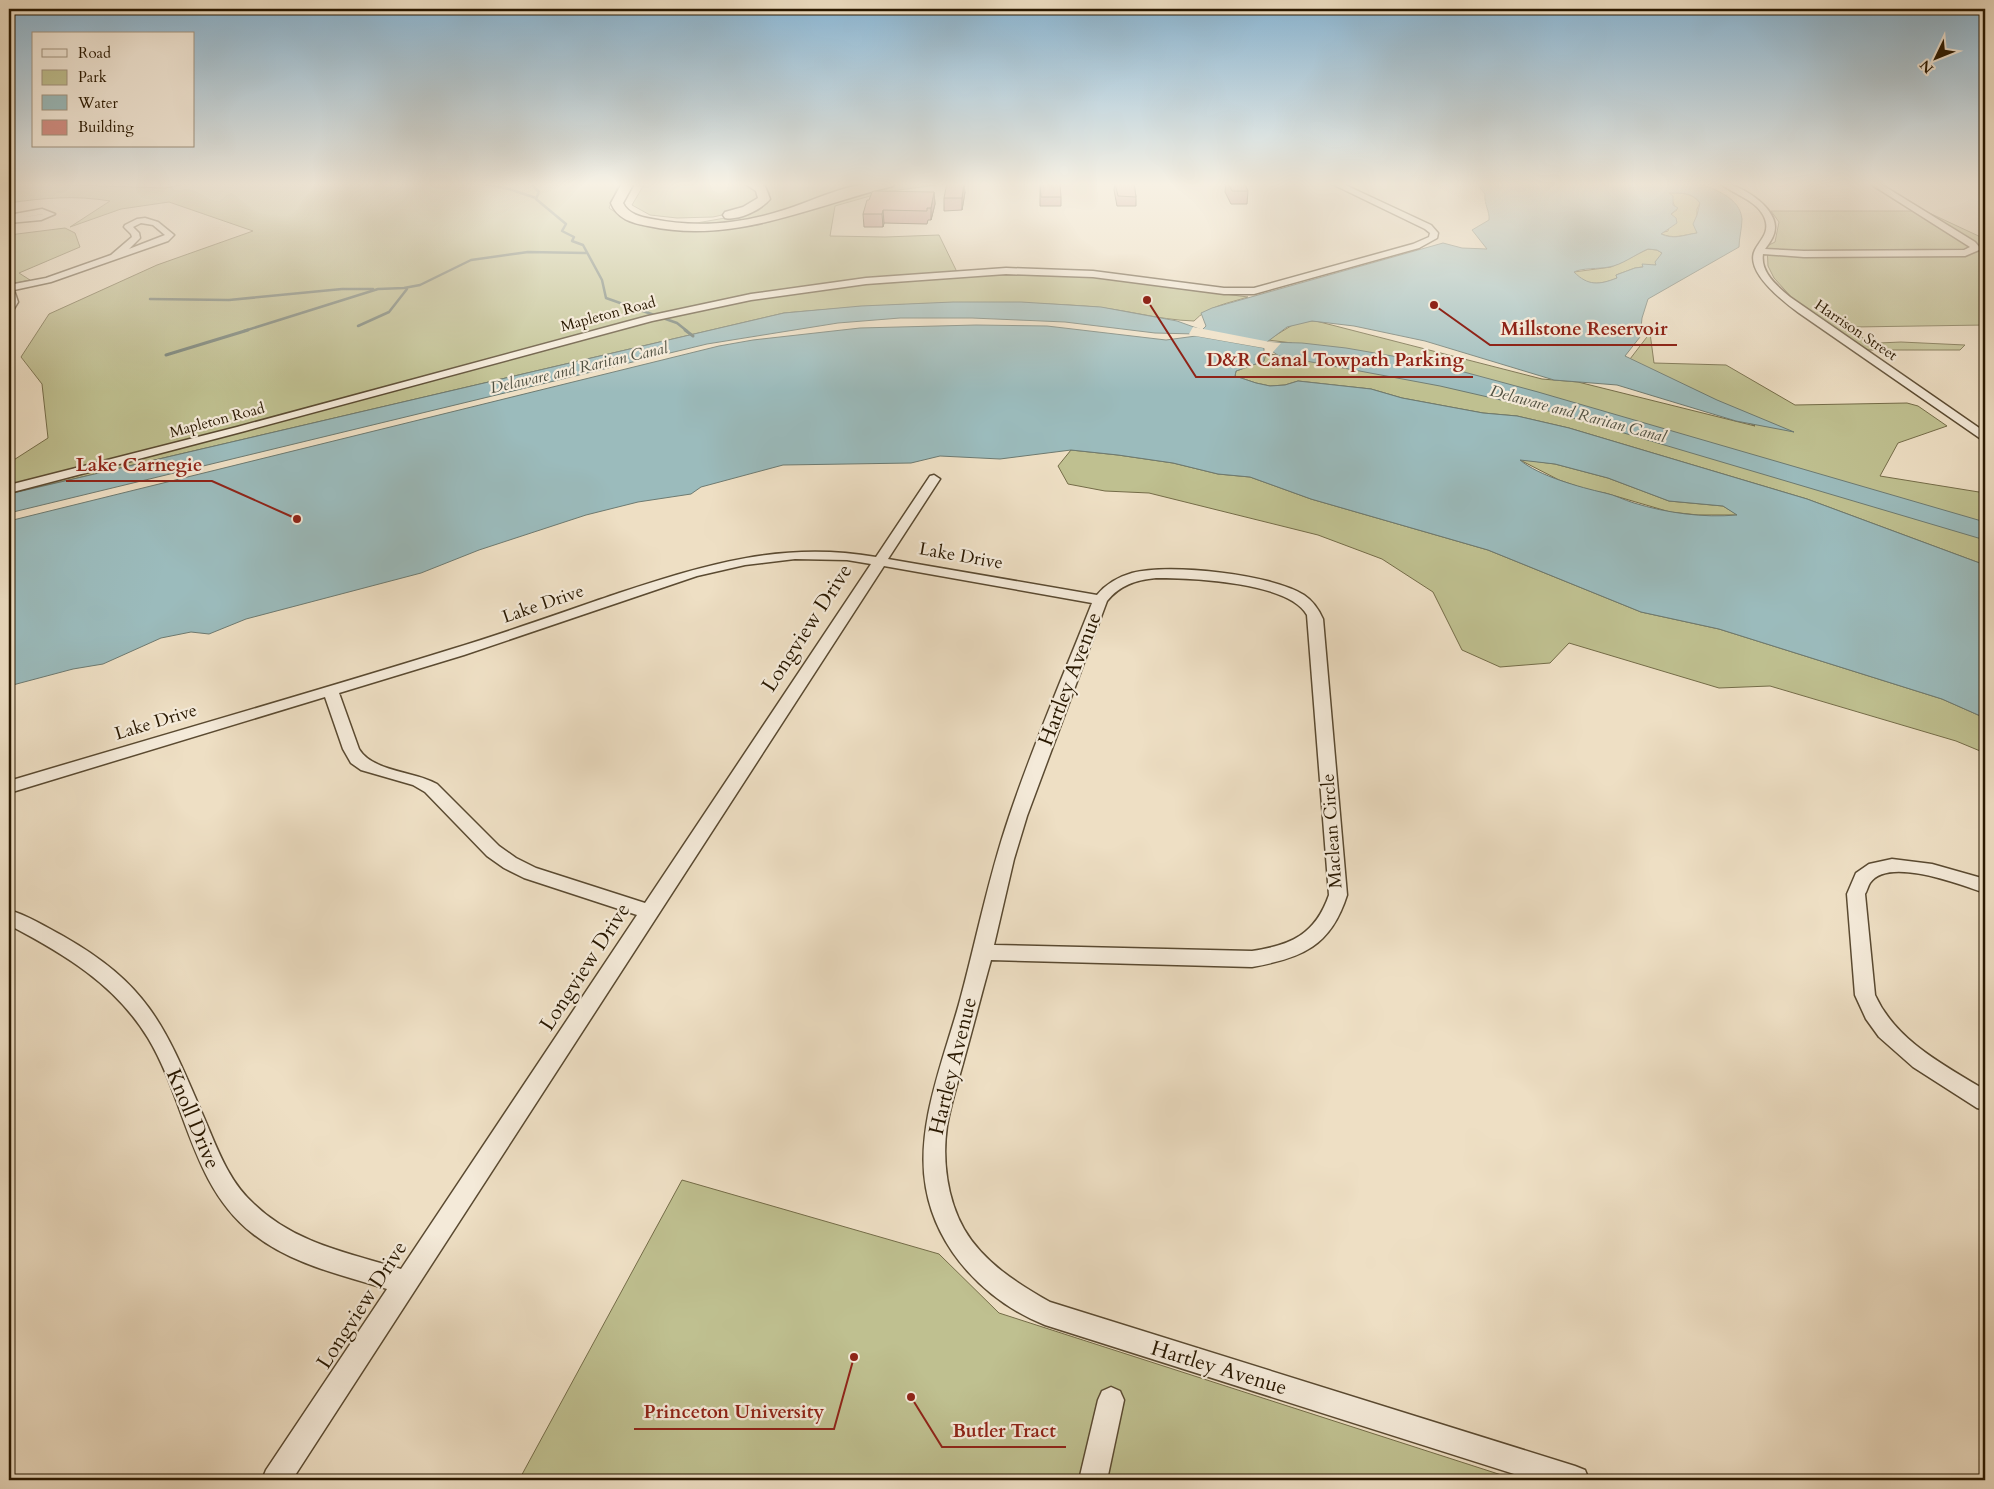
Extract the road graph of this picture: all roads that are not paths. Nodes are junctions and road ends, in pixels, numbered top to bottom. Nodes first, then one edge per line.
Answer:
1 (119, 252) edge
2 (125, 252) edge
3 (1394, 252) edge
4 (1759, 252) edge
5 (1768, 252) edge
6 (1966, 252) edge
7 (115, 256) junction
8 (9, 288) edge
9 (9, 310) edge
10 (650, 318) joint
11 (1985, 437) edge
12 (934, 479) dead end
13 (9, 489) edge
14 (879, 561) junction
15 (1154, 573) joint
16 (1100, 600) junction
17 (330, 691) junction
18 (9, 786) edge
19 (1985, 886) edge
20 (650, 912) junction
21 (9, 917) edge
22 (983, 952) junction
23 (1985, 1101) edge
24 (405, 1282) junction
25 (1111, 1400) dead end
26 (276, 1480) edge
27 (1094, 1480) edge
28 (1575, 1480) edge

1 - 7 street
2 - 7 street
3 - 10 street, Mapleton Road
4 - 11 street, Harrison Street
5 - 6 street
7 - 8 street
8 - 9 street
10 - 13 street, Mapleton Road
12 - 14 street, Longview Drive
14 - 16 street, Lake Drive
14 - 17 street, Lake Drive
14 - 20 street, Longview Drive
15 - 16 street, Hartley Avenue
15 - 22 street, Maclean Circle
16 - 22 street, Hartley Avenue
17 - 18 street, Lake Drive
17 - 20 street
19 - 23 street
20 - 24 street, Longview Drive
21 - 24 street, Knoll Drive
22 - 28 street, Hartley Avenue
24 - 26 street, Longview Drive
25 - 27 street

